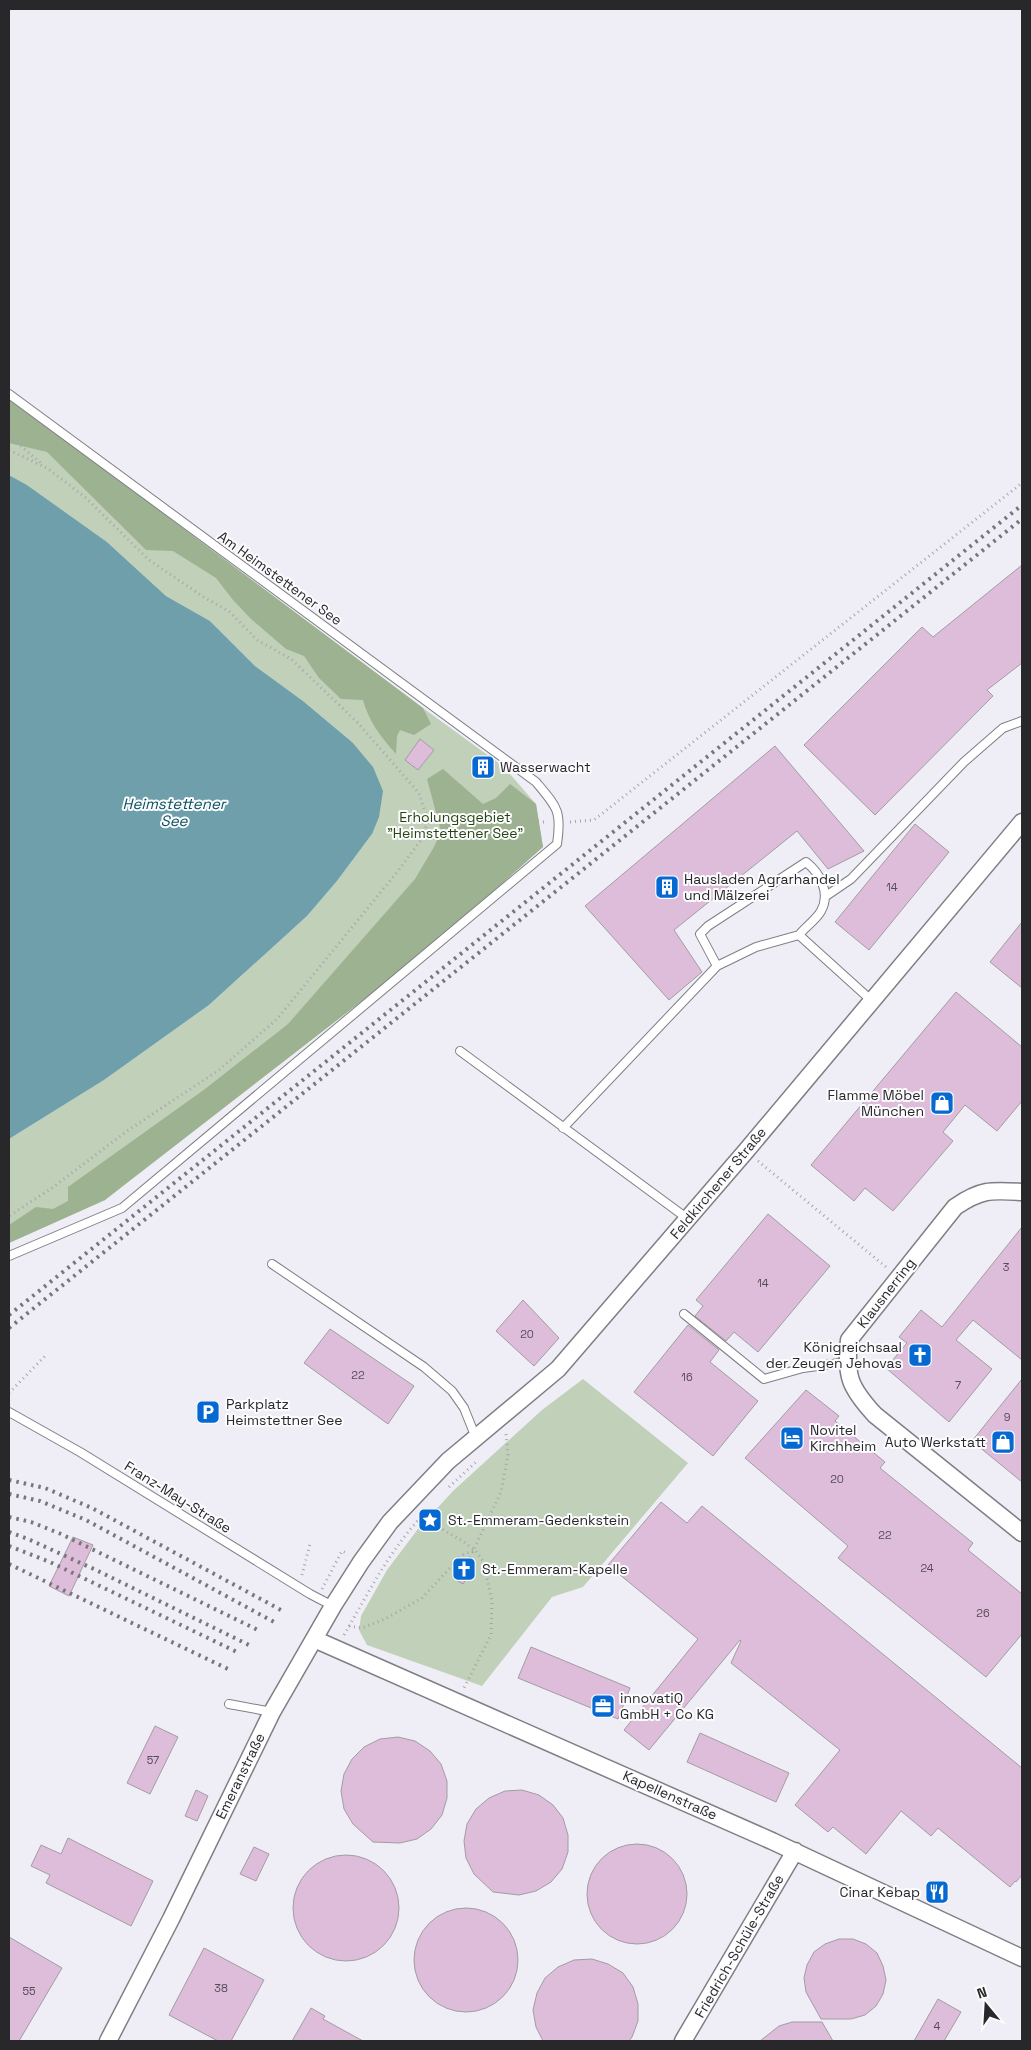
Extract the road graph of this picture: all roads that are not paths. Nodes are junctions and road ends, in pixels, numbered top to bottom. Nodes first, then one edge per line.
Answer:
1 (9, 394) edge
2 (1022, 721) edge
3 (1022, 822) edge
4 (826, 896) junction
5 (799, 935) junction
6 (717, 966) junction
7 (872, 1001) junction
8 (460, 1051) dead end
9 (563, 1128) junction
10 (1022, 1192) edge
11 (688, 1219) junction
12 (9, 1256) edge
13 (272, 1264) dead end
14 (684, 1314) dead end
15 (847, 1362) junction
16 (9, 1412) edge
17 (476, 1438) junction
18 (390, 1522) joint
19 (1022, 1533) edge
20 (333, 1606) junction
21 (314, 1639) junction
22 (229, 1704) dead end
23 (272, 1712) junction
24 (795, 1851) junction
25 (1022, 1958) edge
26 (108, 2041) edge
27 (683, 2041) edge

1 - 12 lane, Am Heimstettener See
2 - 4 lane
3 - 7 street, Feldkirchener Straße
4 - 5 lane
4 - 6 lane
5 - 6 lane
5 - 7 lane
6 - 9 lane
7 - 11 street, Feldkirchener Straße
8 - 9 lane
9 - 11 lane
10 - 15 street, Klausnerring
11 - 17 street, Feldkirchener Straße
13 - 17 lane
14 - 15 lane
15 - 19 street, Klausnerring
16 - 20 lane, Franz-May-Straße
17 - 18 street, Feldkirchener Straße
18 - 20 street, Emeranstraße
20 - 21 street, Emeranstraße
21 - 23 street, Emeranstraße
21 - 24 street, Kapellenstraße
22 - 23 lane
23 - 26 street, Emeranstraße
24 - 25 street, Kapellenstraße
24 - 27 street, Friedrich-Schüle-Straße

